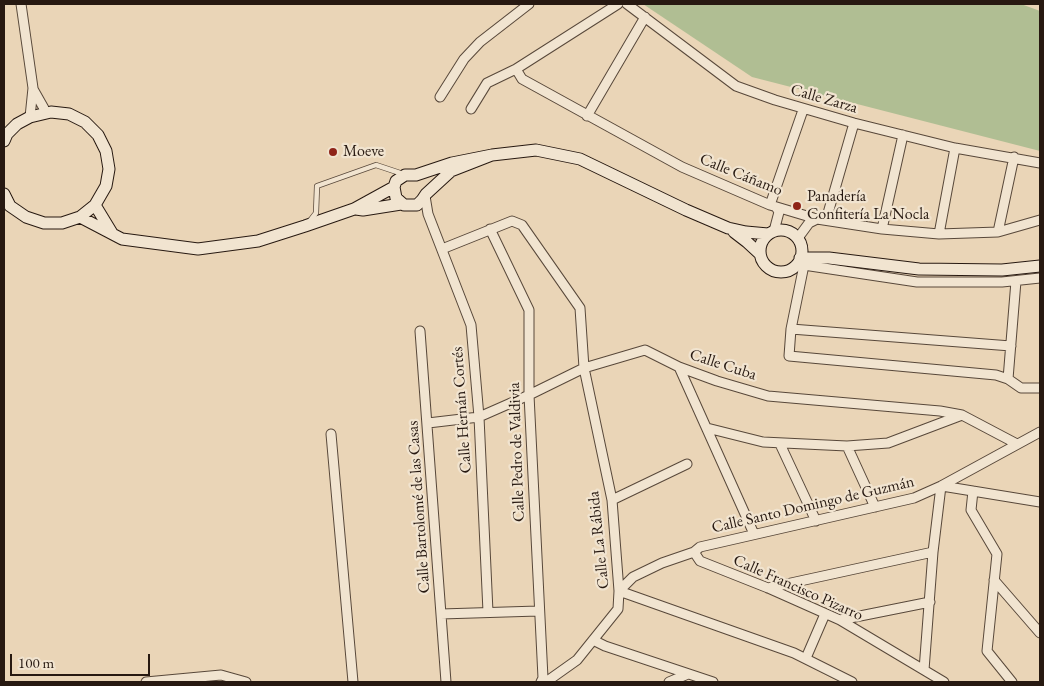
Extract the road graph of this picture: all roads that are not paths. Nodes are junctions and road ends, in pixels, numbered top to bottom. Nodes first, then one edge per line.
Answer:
1 (21, 4) edge
2 (529, 4) edge
3 (618, 4) edge
4 (627, 4) edge
5 (645, 18) junction
6 (516, 69) junction
7 (32, 88) junction
8 (440, 96) dead end
9 (471, 109) dead end
10 (804, 110) junction
11 (46, 112) junction
12 (30, 116) junction
13 (587, 116) junction
14 (854, 123) junction
15 (903, 135) junction
16 (5, 136) edge
17 (955, 148) junction
18 (492, 154) junction
19 (1014, 158) junction
20 (1040, 163) edge
21 (410, 175) junction
22 (394, 187) junction
23 (4, 194) edge
24 (425, 195) junction
25 (401, 204) junction
26 (95, 205) junction
27 (414, 206) junction
28 (773, 206) junction
29 (354, 209) junction
30 (7, 210) edge
31 (428, 214) junction
32 (80, 217) junction
33 (821, 220) junction
34 (1040, 220) edge
35 (305, 226) junction
36 (728, 228) junction
37 (490, 229) junction
38 (882, 229) junction
39 (771, 232) junction
40 (998, 232) junction
41 (112, 233) junction
42 (939, 234) junction
43 (799, 242) junction
44 (442, 249) junction
45 (760, 254) junction
46 (829, 258) junction
47 (800, 262) junction
48 (1040, 266) edge
49 (1040, 278) edge
50 (1016, 281) junction
51 (791, 329) junction
52 (420, 331) dead end
53 (1011, 346) junction
54 (679, 367) junction
55 (584, 368) junction
56 (1008, 379) junction
57 (1040, 388) edge
58 (529, 395) junction
59 (962, 415) junction
60 (479, 417) junction
61 (428, 423) junction
62 (707, 428) junction
63 (1040, 432) edge
64 (331, 434) dead end
65 (780, 444) junction
66 (1017, 444) junction
67 (847, 446) junction
68 (686, 464) dead end
69 (941, 486) junction
70 (973, 491) junction
71 (612, 500) junction
72 (1040, 502) edge
73 (875, 507) junction
74 (816, 521) junction
75 (754, 534) junction
76 (694, 552) junction
77 (933, 552) junction
78 (994, 580) junction
79 (768, 588) junction
80 (619, 591) junction
81 (930, 602) junction
82 (538, 611) junction
83 (488, 612) junction
84 (441, 614) junction
85 (825, 614) junction
86 (840, 620) junction
87 (1040, 633) edge
88 (593, 640) junction
89 (806, 658) junction
90 (924, 670) junction
91 (688, 674) junction
92 (219, 679) edge
93 (146, 682) edge
94 (246, 682) edge
95 (353, 682) edge
96 (446, 682) edge
97 (541, 682) edge
98 (546, 682) edge
99 (669, 682) edge
100 (713, 682) edge
101 (852, 682) edge
102 (944, 682) edge
103 (1012, 682) edge

1 - 7 street
2 - 8 street
3 - 6 street
4 - 5 street, Calle Zarza
5 - 10 street, Calle Zarza
5 - 13 street
6 - 9 street
6 - 13 street, Calle Cáñamo
7 - 11 street
7 - 12 street
10 - 14 street, Calle Zarza
10 - 28 street
11 - 12 main road
11 - 26 main road
12 - 16 main road
13 - 28 street, Calle Cáñamo
14 - 15 street, Calle Zarza
14 - 33 street
15 - 17 street, Calle Zarza
15 - 38 street
17 - 19 street, Calle Zarza
17 - 42 street
18 - 21 main road
18 - 24 main road
18 - 36 main road
19 - 20 street, Calle Zarza
19 - 40 street
21 - 22 main road
21 - 24 main road
21 - 35 lane
22 - 25 main road
22 - 29 main road
23 - 30 main road
24 - 27 main road
24 - 31 street, Calle Hernán Cortés
25 - 27 main road
25 - 29 main road
26 - 32 main road
26 - 41 main road
27 - 31 street
28 - 33 street, Calle Cáñamo
28 - 39 street
29 - 35 main road
30 - 32 main road
31 - 44 street, Calle Hernán Cortés
32 - 41 main road
33 - 38 street, Calle Cáñamo
33 - 43 street
34 - 40 street, Calle Cáñamo
35 - 41 main road
36 - 39 main road
36 - 45 main road
37 - 44 street, Calle La Rábida
37 - 55 street, Calle La Rábida
37 - 58 street, Calle Pedro de Valdivia
38 - 42 street, Calle Cáñamo
39 - 43 main road
39 - 45 main road
40 - 42 street, Calle Cáñamo
43 - 46 main road
43 - 47 main road
44 - 60 street, Calle Hernán Cortés
45 - 47 main road
46 - 47 main road
46 - 48 main road
47 - 50 street
47 - 51 street
49 - 50 street
50 - 53 street
51 - 53 street
51 - 56 street
52 - 61 street, Calle Bartolomé de las Casas
53 - 56 street
54 - 55 street, Calle Cuba
54 - 59 street, Calle Cuba
54 - 62 street
55 - 58 street, Calle Cuba
55 - 71 street, Calle La Rábida
56 - 57 street
58 - 60 street, Calle Cuba
58 - 82 street, Calle Pedro de Valdivia
59 - 66 street, Calle Cuba
59 - 67 street
60 - 61 street, Calle Cuba
60 - 83 street, Calle Hernán Cortés
61 - 84 street, Calle Bartolomé de las Casas
62 - 65 street
62 - 75 street
63 - 66 street, Calle Santo Domingo de Guzmán
64 - 95 street
65 - 67 street
65 - 74 street
66 - 69 street, Calle Santo Domingo de Guzmán
67 - 73 street
68 - 71 street
69 - 70 street
69 - 73 street, Calle Santo Domingo de Guzmán
69 - 77 street
70 - 72 street
70 - 78 street
71 - 80 street, Calle La Rábida
73 - 74 street, Calle Santo Domingo de Guzmán
74 - 75 street, Calle Santo Domingo de Guzmán
75 - 76 street, Calle Santo Domingo de Guzmán
76 - 79 street, Calle Francisco Pizarro
76 - 80 street, Calle Santo Domingo de Guzmán
77 - 79 street
77 - 81 street
78 - 87 street
78 - 103 street
79 - 85 street, Calle Francisco Pizarro
80 - 88 street, Calle La Rábida
80 - 89 street
81 - 86 street
81 - 90 street
82 - 83 street
82 - 97 street, Calle Pedro de Valdivia
83 - 84 street
84 - 96 street, Calle Bartolomé de las Casas
85 - 86 street, Calle Francisco Pizarro
85 - 89 street
86 - 90 street, Calle Francisco Pizarro
88 - 91 street
88 - 98 street, Calle La Rábida
89 - 101 street
90 - 102 street, Calle Francisco Pizarro
91 - 99 street
91 - 100 street
92 - 93 street
92 - 94 street

